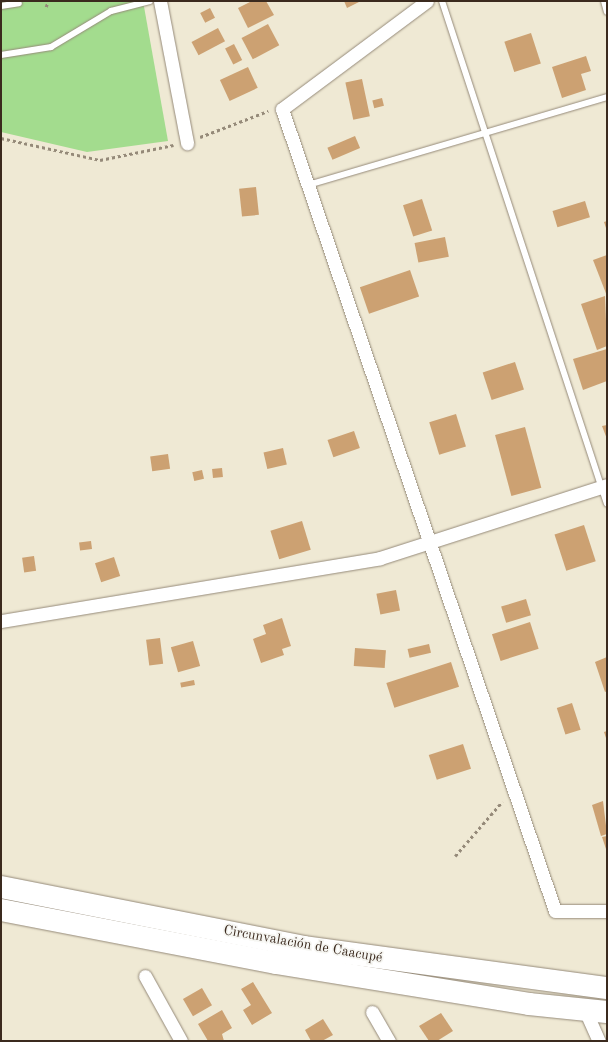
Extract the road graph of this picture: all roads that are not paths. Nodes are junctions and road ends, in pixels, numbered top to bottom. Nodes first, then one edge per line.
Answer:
1 (150, 1) edge
2 (160, 1) edge
3 (427, 1) edge
4 (442, 1) edge
5 (604, 1) edge
6 (19, 3) dead end
7 (1, 6) edge
8 (607, 12) edge
9 (1, 55) edge
10 (607, 97) edge
11 (486, 133) junction
12 (187, 142) road end
13 (308, 185) junction
14 (604, 486) edge
15 (607, 504) edge
16 (429, 542) junction
17 (1, 620) edge
18 (1, 887) edge
19 (1, 910) edge
20 (607, 911) edge
21 (145, 976) dead end
22 (607, 988) edge
23 (585, 1010) junction
24 (372, 1012) dead end
25 (607, 1012) edge
26 (181, 1041) edge
27 (389, 1041) edge
28 (599, 1041) edge

1 - 9 lane
2 - 12 street
3 - 13 street
4 - 11 lane
5 - 8 lane
6 - 7 lane
10 - 11 lane
11 - 13 lane
11 - 14 lane
13 - 16 street
14 - 15 lane
14 - 16 street
16 - 17 street
16 - 20 street
18 - 22 highway, Circunvalación de Caacupé
19 - 23 highway, Circunvalación de Caacupé
21 - 26 street
23 - 25 highway, Circunvalación de Caacupé
23 - 28 street
24 - 27 street

